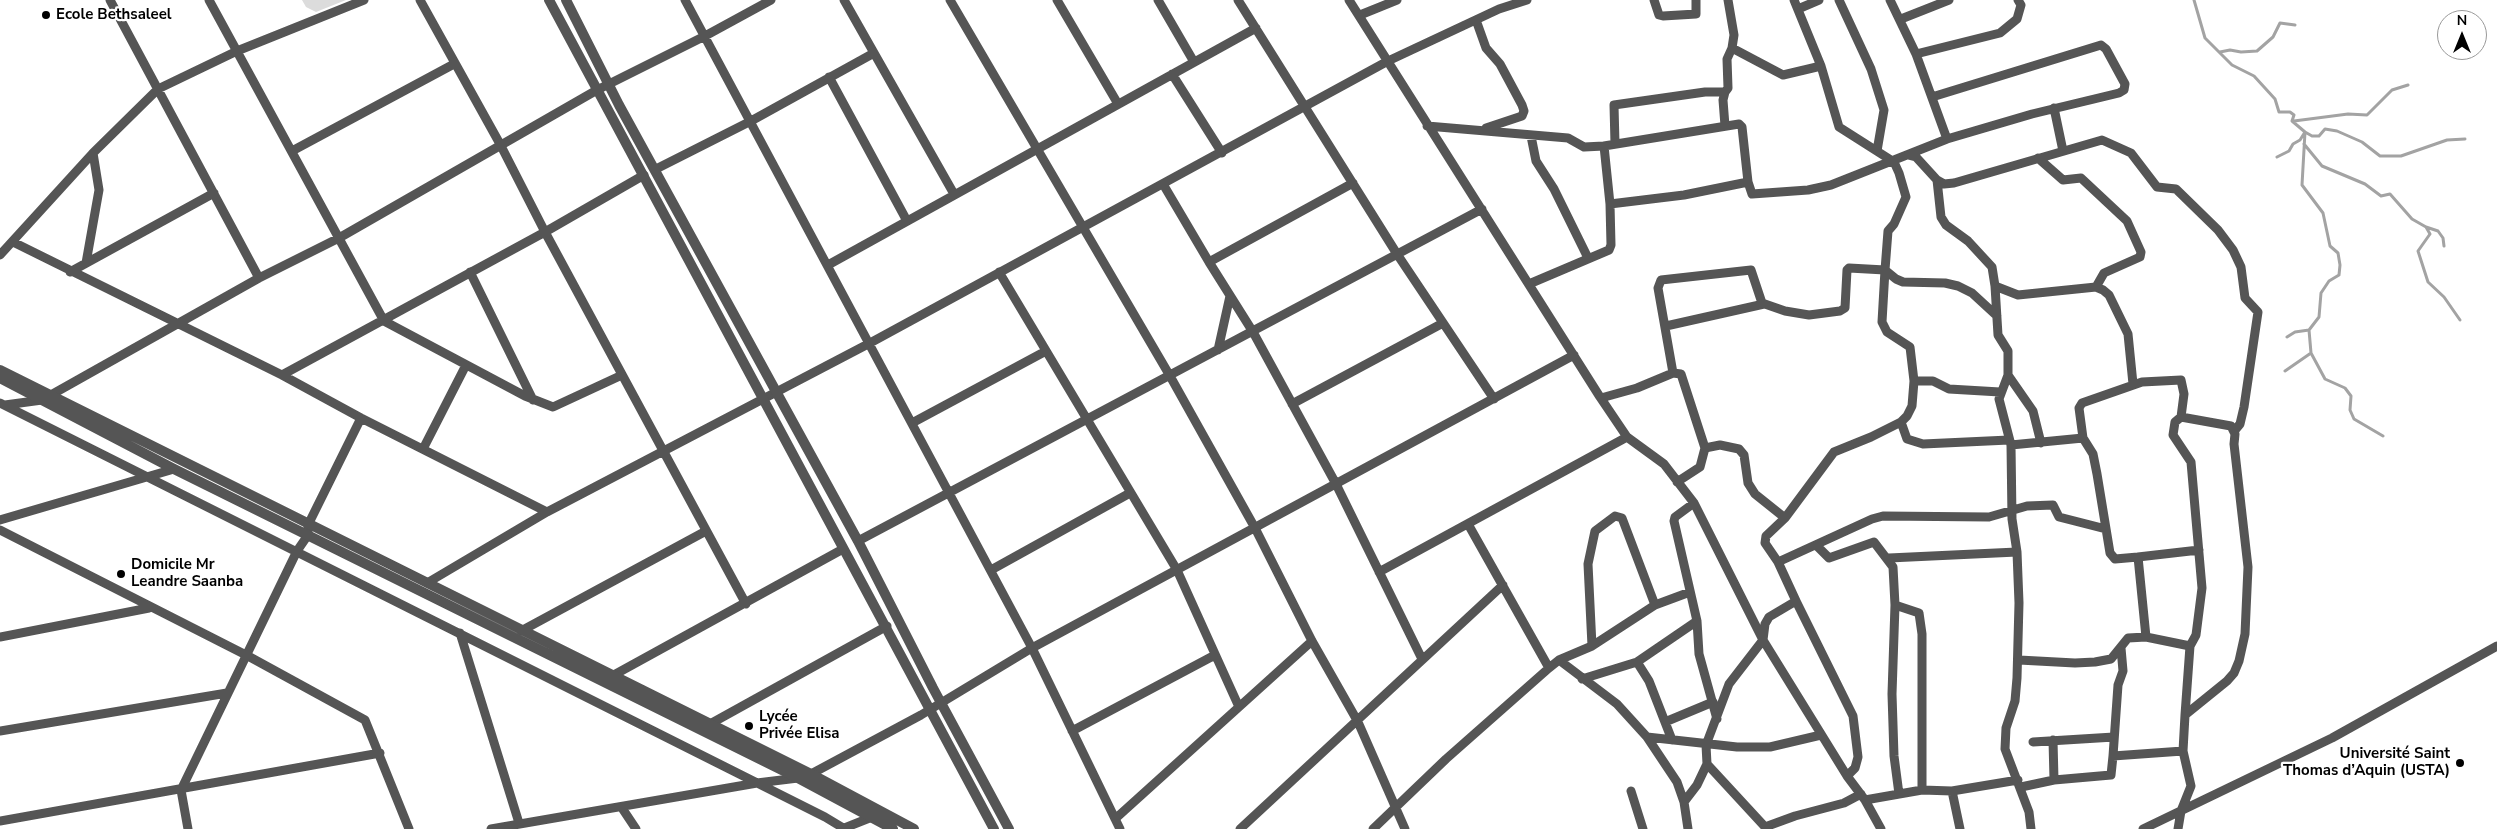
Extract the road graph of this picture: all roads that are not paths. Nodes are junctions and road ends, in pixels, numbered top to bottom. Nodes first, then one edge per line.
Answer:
1 (110, 0) edge
2 (209, 0) edge
3 (364, 0) edge
4 (420, 0) edge
5 (550, 0) edge
6 (566, 0) edge
7 (685, 0) edge
8 (771, 0) edge
9 (844, 0) edge
10 (950, 0) edge
11 (1057, 0) edge
12 (1158, 0) edge
13 (1238, 0) edge
14 (1349, 0) edge
15 (1397, 0) edge
16 (1527, 0) edge
17 (1654, 0) edge
18 (1696, 0) edge
19 (1728, 0) edge
20 (1794, 0) edge
21 (1819, 0) edge
22 (1839, 0) edge
23 (1890, 0) edge
24 (1949, 0) edge
25 (2018, 0) edge
26 (1498, 4) edge
27 (1798, 10) junction
28 (1360, 15) junction
29 (1901, 19) junction
30 (1476, 20) junction
31 (1256, 28) junction
32 (705, 36) junction
33 (1732, 48) junction
34 (236, 51) junction
35 (874, 53) junction
36 (1916, 54) junction
37 (1388, 61) junction
38 (1194, 62) junction
39 (454, 64) junction
40 (1822, 66) junction
41 (1172, 74) junction
42 (830, 77) junction
43 (608, 84) junction
44 (158, 89) junction
45 (597, 90) junction
46 (1724, 92) junction
47 (1932, 97) junction
48 (1118, 104) junction
49 (1306, 107) junction
50 (2054, 108) junction
51 (750, 121) junction
52 (1427, 126) junction
53 (1725, 126) junction
54 (1480, 130) junction
55 (1531, 136) junction
56 (1947, 139) junction
57 (500, 144) junction
58 (1615, 144) junction
59 (1604, 146) junction
60 (1035, 150) junction
61 (292, 151) junction
62 (1876, 151) junction
63 (2063, 151) junction
64 (93, 153) junction
65 (1222, 153) junction
66 (1908, 154) junction
67 (2038, 158) junction
68 (1894, 162) junction
69 (656, 169) junction
70 (644, 175) junction
71 (1938, 180) junction
72 (1748, 182) junction
73 (1352, 183) junction
74 (1163, 184) junction
75 (214, 193) junction
76 (954, 194) junction
77 (1610, 204) junction
78 (1482, 209) junction
79 (907, 221) junction
80 (1082, 228) junction
81 (545, 232) junction
82 (338, 238) junction
83 (13, 242) junction
84 (1397, 254) junction
85 (0, 255) edge
86 (1588, 258) junction
87 (1208, 262) junction
88 (86, 263) junction
89 (828, 265) junction
90 (1885, 270) junction
91 (70, 272) junction
92 (470, 272) junction
93 (999, 272) junction
94 (259, 278) junction
95 (1529, 284) junction
96 (1995, 286) junction
97 (2096, 287) junction
98 (1230, 296) junction
99 (1764, 304) junction
100 (1997, 316) junction
101 (384, 321) junction
102 (1443, 323) junction
103 (178, 324) junction
104 (1666, 326) junction
105 (1253, 332) junction
106 (870, 343) junction
107 (1218, 350) junction
108 (1046, 351) junction
109 (1574, 355) junction
110 (466, 365) junction
111 (0, 370) edge
112 (1673, 373) junction
113 (2008, 374) junction
114 (282, 375) junction
115 (622, 375) junction
116 (1170, 376) junction
117 (0, 378) edge
118 (1914, 381) junction
119 (2133, 384) junction
120 (776, 392) junction
121 (2000, 392) junction
122 (47, 398) junction
123 (764, 398) junction
124 (1601, 398) junction
125 (1494, 399) junction
126 (533, 400) junction
127 (1292, 404) junction
128 (2, 405) edge
129 (2181, 417) junction
130 (360, 418) junction
131 (1087, 420) junction
132 (1901, 422) junction
133 (912, 423) junction
134 (2235, 430) junction
135 (1627, 437) junction
136 (2083, 438) junction
137 (2010, 442) junction
138 (2041, 443) junction
139 (1704, 448) junction
140 (423, 449) junction
141 (663, 453) junction
142 (174, 469) junction
143 (146, 477) junction
144 (1678, 482) junction
145 (1336, 484) junction
146 (1130, 493) junction
147 (950, 494) junction
148 (1694, 503) junction
149 (2012, 510) junction
150 (547, 512) junction
151 (1785, 518) junction
152 (0, 520) edge
153 (1468, 524) junction
154 (1255, 528) junction
155 (2106, 529) junction
156 (0, 530) edge
157 (308, 530) junction
158 (706, 531) junction
159 (858, 541) junction
160 (1817, 546) junction
161 (843, 549) junction
162 (2199, 550) junction
163 (297, 551) junction
164 (2017, 552) junction
165 (2138, 557) junction
166 (1888, 558) junction
167 (1778, 562) junction
168 (990, 570) junction
169 (1177, 570) junction
170 (1379, 572) junction
171 (427, 583) junction
172 (1503, 586) junction
173 (1690, 592) junction
174 (1796, 601) junction
175 (746, 604) junction
176 (1655, 605) junction
177 (1895, 605) junction
178 (149, 608) junction
179 (1697, 621) junction
180 (887, 626) junction
181 (522, 631) junction
182 (460, 633) junction
183 (0, 637) edge
184 (2146, 637) junction
185 (1312, 640) junction
186 (1763, 640) junction
187 (1592, 646) junction
188 (2190, 646) junction
189 (2497, 646) edge
190 (1032, 648) junction
191 (2121, 648) junction
192 (1215, 654) junction
193 (248, 656) junction
194 (1422, 660) junction
195 (1559, 660) junction
196 (2019, 660) junction
197 (1637, 662) junction
198 (1549, 668) junction
199 (612, 676) junction
200 (1582, 679) junction
201 (227, 694) junction
202 (941, 702) junction
203 (1713, 702) junction
204 (1239, 707) junction
205 (929, 709) junction
206 (2184, 715) junction
207 (1718, 719) junction
208 (1358, 722) junction
209 (1665, 722) junction
210 (710, 724) junction
211 (0, 732) edge
212 (1072, 732) junction
213 (1821, 735) junction
214 (1647, 737) junction
215 (2114, 737) junction
216 (1672, 740) junction
217 (2053, 740) junction
218 (2032, 742) dead end
219 (1706, 745) junction
220 (2183, 751) junction
221 (380, 753) junction
222 (2113, 756) junction
223 (1707, 764) junction
224 (811, 774) junction
225 (1847, 776) junction
226 (798, 778) junction
227 (2054, 780) junction
228 (757, 783) junction
229 (2019, 784) junction
230 (181, 790) junction
231 (1922, 790) junction
232 (1631, 791) dead end
233 (1952, 791) junction
234 (1898, 794) junction
235 (1863, 797) junction
236 (1684, 802) junction
237 (622, 808) junction
238 (1395, 808) junction
239 (2181, 811) junction
240 (872, 817) junction
241 (1115, 819) junction
242 (0, 821) edge
243 (514, 826) edge
244 (1766, 828) edge
245 (188, 829) edge
246 (409, 829) edge
247 (491, 829) edge
248 (636, 829) edge
249 (843, 829) edge
250 (893, 829) edge
251 (914, 829) edge
252 (994, 829) edge
253 (1010, 829) edge
254 (1120, 829) edge
255 (1240, 829) edge
256 (1373, 829) edge
257 (1405, 829) edge
258 (1643, 829) edge
259 (1688, 829) edge
260 (1881, 829) edge
261 (1960, 829) edge
262 (2031, 829) edge
263 (2143, 829) edge
264 (2178, 829) edge

1 - 44 street
2 - 34 street
3 - 34 street
4 - 39 street
5 - 45 street
6 - 43 street
7 - 32 street
8 - 32 street
9 - 35 street
10 - 60 street
11 - 48 street
12 - 38 street
13 - 31 street
14 - 28 street
15 - 28 street
16 - 26 street
17 - 18 street
19 - 33 street
20 - 27 street
21 - 27 street
22 - 62 street
23 - 29 street
24 - 29 street
25 - 36 street
26 - 30 street
27 - 40 street
28 - 37 street
29 - 36 street
30 - 37 street
30 - 54 street
31 - 38 street
31 - 49 street
32 - 43 street
32 - 51 street
33 - 40 street
33 - 46 street
34 - 44 street
34 - 61 street
35 - 42 street
35 - 76 street
36 - 47 street
37 - 49 street
37 - 52 street
38 - 41 street
39 - 57 street
39 - 61 street
40 - 62 street
41 - 48 street
41 - 65 street
42 - 51 street
42 - 79 street
43 - 45 street
43 - 69 street
44 - 64 street
44 - 75 street
45 - 57 street
45 - 70 street
46 - 53 street
46 - 58 street
47 - 50 street
47 - 56 street
48 - 60 street
49 - 65 street
49 - 73 street
50 - 56 street
50 - 63 street
51 - 69 street
51 - 89 street
52 - 54 street
52 - 78 street
53 - 58 street
53 - 72 street
54 - 55 street
55 - 59 street
55 - 86 street
56 - 66 street
57 - 81 street
57 - 82 street
58 - 59 street
59 - 77 street
60 - 76 street
60 - 80 street
61 - 82 street
62 - 68 street
63 - 67 street
63 - 134 street
64 - 83 street
64 - 88 street
65 - 74 street
66 - 68 street
66 - 71 street
67 - 71 street
67 - 97 street
68 - 72 street
68 - 90 street
69 - 120 street
70 - 81 street
70 - 123 street
71 - 96 street
72 - 77 street
73 - 84 street
73 - 87 street
74 - 80 street
74 - 87 street
75 - 88 street
75 - 94 street
76 - 79 street
77 - 86 street
78 - 84 street
78 - 95 street
79 - 89 street
80 - 93 street
80 - 116 street
81 - 92 street
81 - 115 street
82 - 94 street
82 - 101 street
83 - 85 street
83 - 91 street
84 - 102 street
84 - 105 street
86 - 95 street
87 - 98 street
88 - 91 street
89 - 106 street
90 - 99 street
90 - 100 street
90 - 118 street
91 - 103 street
92 - 101 street
92 - 126 street
93 - 106 street
93 - 108 street
94 - 103 street
95 - 109 street
96 - 97 street
96 - 100 street
97 - 119 street
98 - 105 street
98 - 107 street
99 - 104 street
99 - 104 street
100 - 113 street
101 - 110 street
101 - 114 street
102 - 125 street
102 - 127 street
103 - 114 street
103 - 122 street
104 - 112 street
105 - 107 street
105 - 127 street
106 - 120 street
106 - 133 street
107 - 116 street
108 - 131 street
108 - 133 street
109 - 124 street
109 - 125 street
110 - 126 street
110 - 140 street
111 - 122 street
112 - 124 street
112 - 139 street
113 - 121 street
113 - 138 street
114 - 130 street
115 - 126 street
115 - 141 street
116 - 131 street
116 - 154 street
117 - 122 street
118 - 121 street
118 - 132 street
119 - 129 street
119 - 136 street
120 - 123 street
120 - 159 street
121 - 137 street
122 - 128 street
122 - 142 street
122 - 157 street
123 - 141 street
123 - 161 street
124 - 135 street
125 - 145 street
127 - 145 street
128 - 143 street
129 - 134 street
129 - 162 street
130 - 140 street
130 - 157 street
131 - 146 street
131 - 147 street
132 - 137 street
132 - 151 street
133 - 147 street
134 - 206 street
135 - 144 street
135 - 153 street
136 - 138 street
136 - 155 street
137 - 138 street
137 - 149 street
139 - 144 street
139 - 151 street
140 - 150 street
141 - 150 street
141 - 158 street
142 - 143 street
142 - 157 street
143 - 152 street
143 - 163 street
144 - 148 street
145 - 154 street
145 - 170 street
146 - 168 street
146 - 169 street
147 - 159 street
147 - 168 street
148 - 173 street
148 - 186 street
149 - 155 street
149 - 160 street
149 - 164 street
150 - 171 street
151 - 167 street
153 - 170 street
153 - 172 street
154 - 169 street
154 - 185 street
155 - 165 street
156 - 178 street
157 - 163 street
157 - 171 street
157 - 226 street
158 - 175 street
158 - 181 street
159 - 202 street
160 - 166 street
160 - 167 street
161 - 175 street
161 - 180 street
162 - 165 street
162 - 188 street
163 - 182 street
163 - 193 street
164 - 166 street
164 - 196 street
165 - 184 street
166 - 177 street
167 - 174 street
168 - 190 street
169 - 190 street
169 - 192 street
170 - 194 street
171 - 181 street
172 - 194 street
172 - 198 street
173 - 176 street
173 - 179 street
174 - 186 street
174 - 225 street
175 - 199 street
176 - 187 street
176 - 187 street
177 - 231 street
177 - 234 street
178 - 183 street
178 - 193 street
179 - 197 street
179 - 203 street
180 - 205 street
180 - 210 street
181 - 199 street
182 - 228 street
182 - 243 street
184 - 188 street
184 - 191 street
185 - 204 street
185 - 208 street
186 - 207 street
186 - 213 street
187 - 195 street
188 - 206 street
189 - 239 street
190 - 202 street
190 - 212 street
191 - 196 street
191 - 215 street
192 - 204 street
192 - 212 street
193 - 201 street
193 - 221 street
194 - 208 street
195 - 198 street
195 - 200 street
196 - 229 street
197 - 200 street
197 - 209 street
198 - 238 street
199 - 210 street
200 - 214 street
201 - 211 street
201 - 230 street
202 - 205 street
202 - 253 street
203 - 207 street
203 - 209 street
204 - 241 street
205 - 224 street
205 - 252 street
206 - 220 street
207 - 219 street
208 - 238 street
208 - 255 street
209 - 216 street
210 - 224 street
212 - 241 street
213 - 219 street
213 - 225 street
214 - 216 street
214 - 236 street
215 - 217 street
215 - 222 street
216 - 219 street
217 - 218 street
217 - 227 street
219 - 223 street
220 - 222 street
220 - 239 street
221 - 230 street
221 - 246 street
222 - 227 street
223 - 236 street
223 - 244 street
224 - 226 street
224 - 251 street
225 - 235 street
226 - 228 street
226 - 240 street
227 - 229 street
228 - 237 street
228 - 249 street
229 - 233 street
229 - 262 street
230 - 242 street
230 - 245 street
231 - 233 street
231 - 234 street
232 - 258 street
233 - 261 street
234 - 235 street
235 - 244 street
235 - 260 street
236 - 259 street
237 - 243 street
237 - 248 street
238 - 256 street
238 - 257 street
239 - 263 street
239 - 264 street
240 - 249 street
240 - 250 street
241 - 254 street
243 - 247 street

